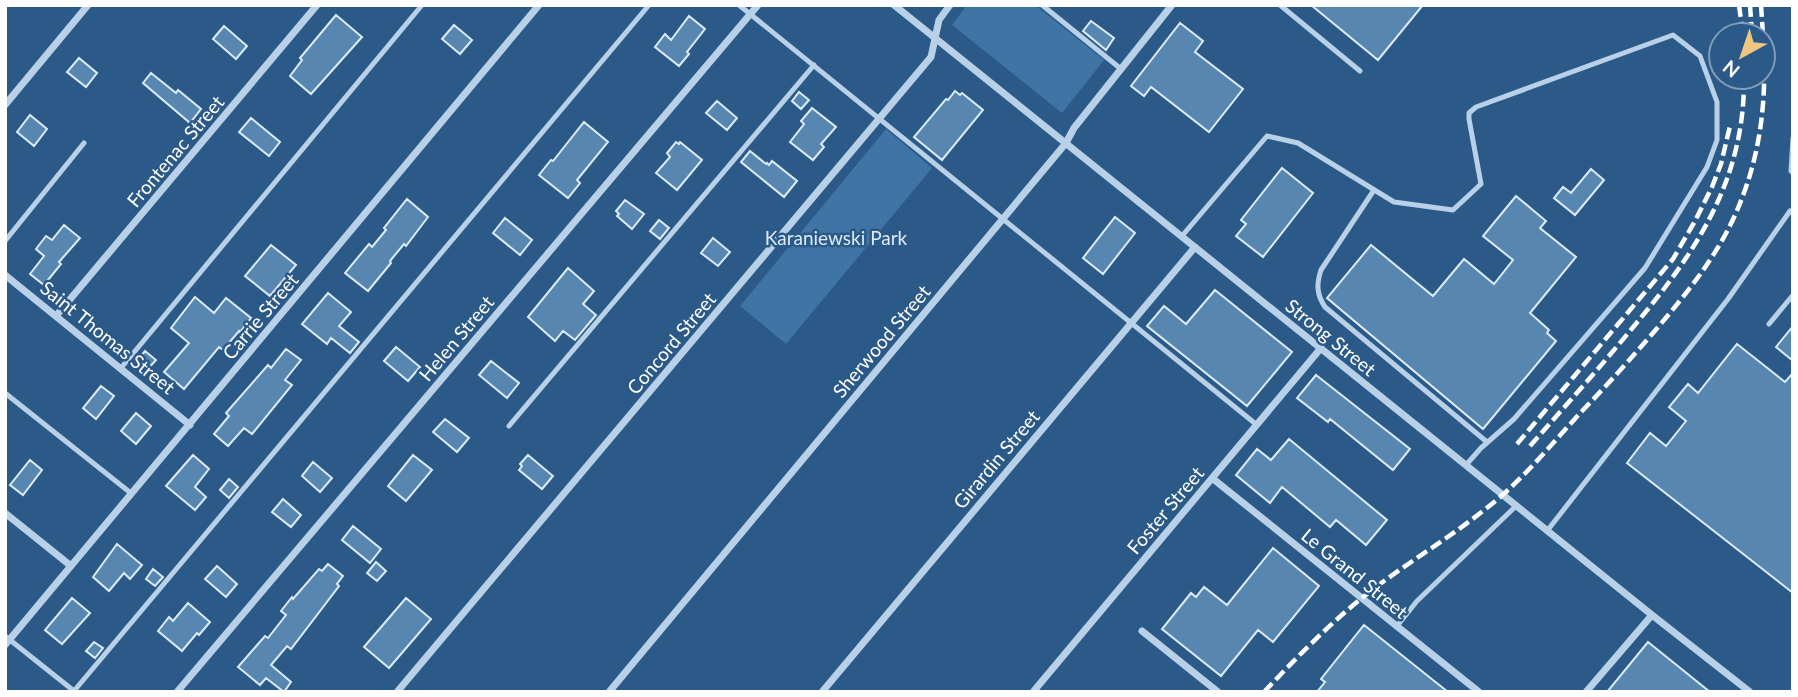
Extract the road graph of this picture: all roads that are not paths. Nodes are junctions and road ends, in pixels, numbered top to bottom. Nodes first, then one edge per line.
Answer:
1 (88, 5) edge
2 (317, 5) edge
3 (422, 5) edge
4 (538, 5) edge
5 (649, 5) edge
6 (739, 5) edge
7 (758, 5) edge
8 (894, 5) edge
9 (950, 5) edge
10 (1042, 5) edge
11 (1056, 5) edge
12 (1172, 5) edge
13 (1280, 5) edge
14 (1051, 12) junction
15 (751, 14) junction
16 (935, 38) junction
17 (814, 65) junction
18 (1121, 69) junction
19 (1360, 71) dead end
20 (5, 105) edge
21 (880, 118) junction
22 (1793, 138) edge
23 (84, 143) dead end
24 (1066, 144) junction
25 (1793, 173) edge
26 (1374, 190) junction
27 (1793, 213) edge
28 (1003, 219) junction
29 (1182, 236) junction
30 (5, 241) edge
31 (1195, 247) junction
32 (5, 275) edge
33 (1793, 295) edge
34 (56, 316) junction
35 (1131, 323) junction
36 (1769, 324) dead end
37 (1321, 348) junction
38 (121, 368) junction
39 (5, 393) edge
40 (190, 425) junction
41 (1256, 425) junction
42 (509, 426) dead end
43 (1487, 442) junction
44 (1466, 465) junction
45 (1212, 478) junction
46 (132, 494) junction
47 (1516, 506) junction
48 (5, 513) edge
49 (1547, 531) junction
50 (71, 566) junction
51 (1653, 615) junction
52 (1397, 626) junction
53 (1142, 631) dead end
54 (7, 640) edge
55 (177, 692) edge
56 (397, 692) edge
57 (609, 692) edge
58 (822, 692) edge
59 (1033, 692) edge
60 (1218, 692) edge
61 (1479, 692) edge
62 (1586, 692) edge
63 (1750, 692) edge

1 - 20 street
2 - 34 street, Frontenac Street
3 - 38 lane
4 - 40 street, Carrie Street
5 - 54 lane
6 - 15 lane
7 - 15 street, Helen Street
8 - 16 street, Strong Street
9 - 16 street, Concord Street
10 - 14 lane
11 - 14 lane
12 - 18 street, Sherwood Street
13 - 19 lane
14 - 18 lane
15 - 17 lane
15 - 55 street, Helen Street
16 - 21 street, Concord Street
16 - 24 street, Strong Street
17 - 21 lane
17 - 42 lane
18 - 24 street, Sherwood Street
21 - 28 lane
21 - 56 street, Concord Street
22 - 25 lane
23 - 30 lane
24 - 28 street, Sherwood Street
24 - 29 street, Strong Street
26 - 29 lane
26 - 43 lane
26 - 43 lane
27 - 49 lane
28 - 35 lane
28 - 57 street, Sherwood Street
29 - 31 street, Strong Street
31 - 35 street, Girardin Street
31 - 37 street, Strong Street
32 - 34 street, Saint Thomas Street
33 - 36 lane
34 - 38 street, Saint Thomas Street
35 - 41 lane
35 - 58 street, Girardin Street
37 - 41 street, Foster Street
37 - 44 street, Strong Street
38 - 40 street, Saint Thomas Street
39 - 46 lane
40 - 46 street, Carrie Street
41 - 45 street, Foster Street
43 - 44 lane
44 - 47 street, Strong Street
45 - 52 street, Le Grand Street
45 - 59 street, Foster Street
46 - 50 street, Carrie Street
47 - 49 street, Strong Street
47 - 52 lane
48 - 50 street
49 - 51 street, Strong Street
50 - 54 street, Carrie Street
51 - 62 street
51 - 63 street, Strong Street
52 - 61 street, Le Grand Street
53 - 60 street

